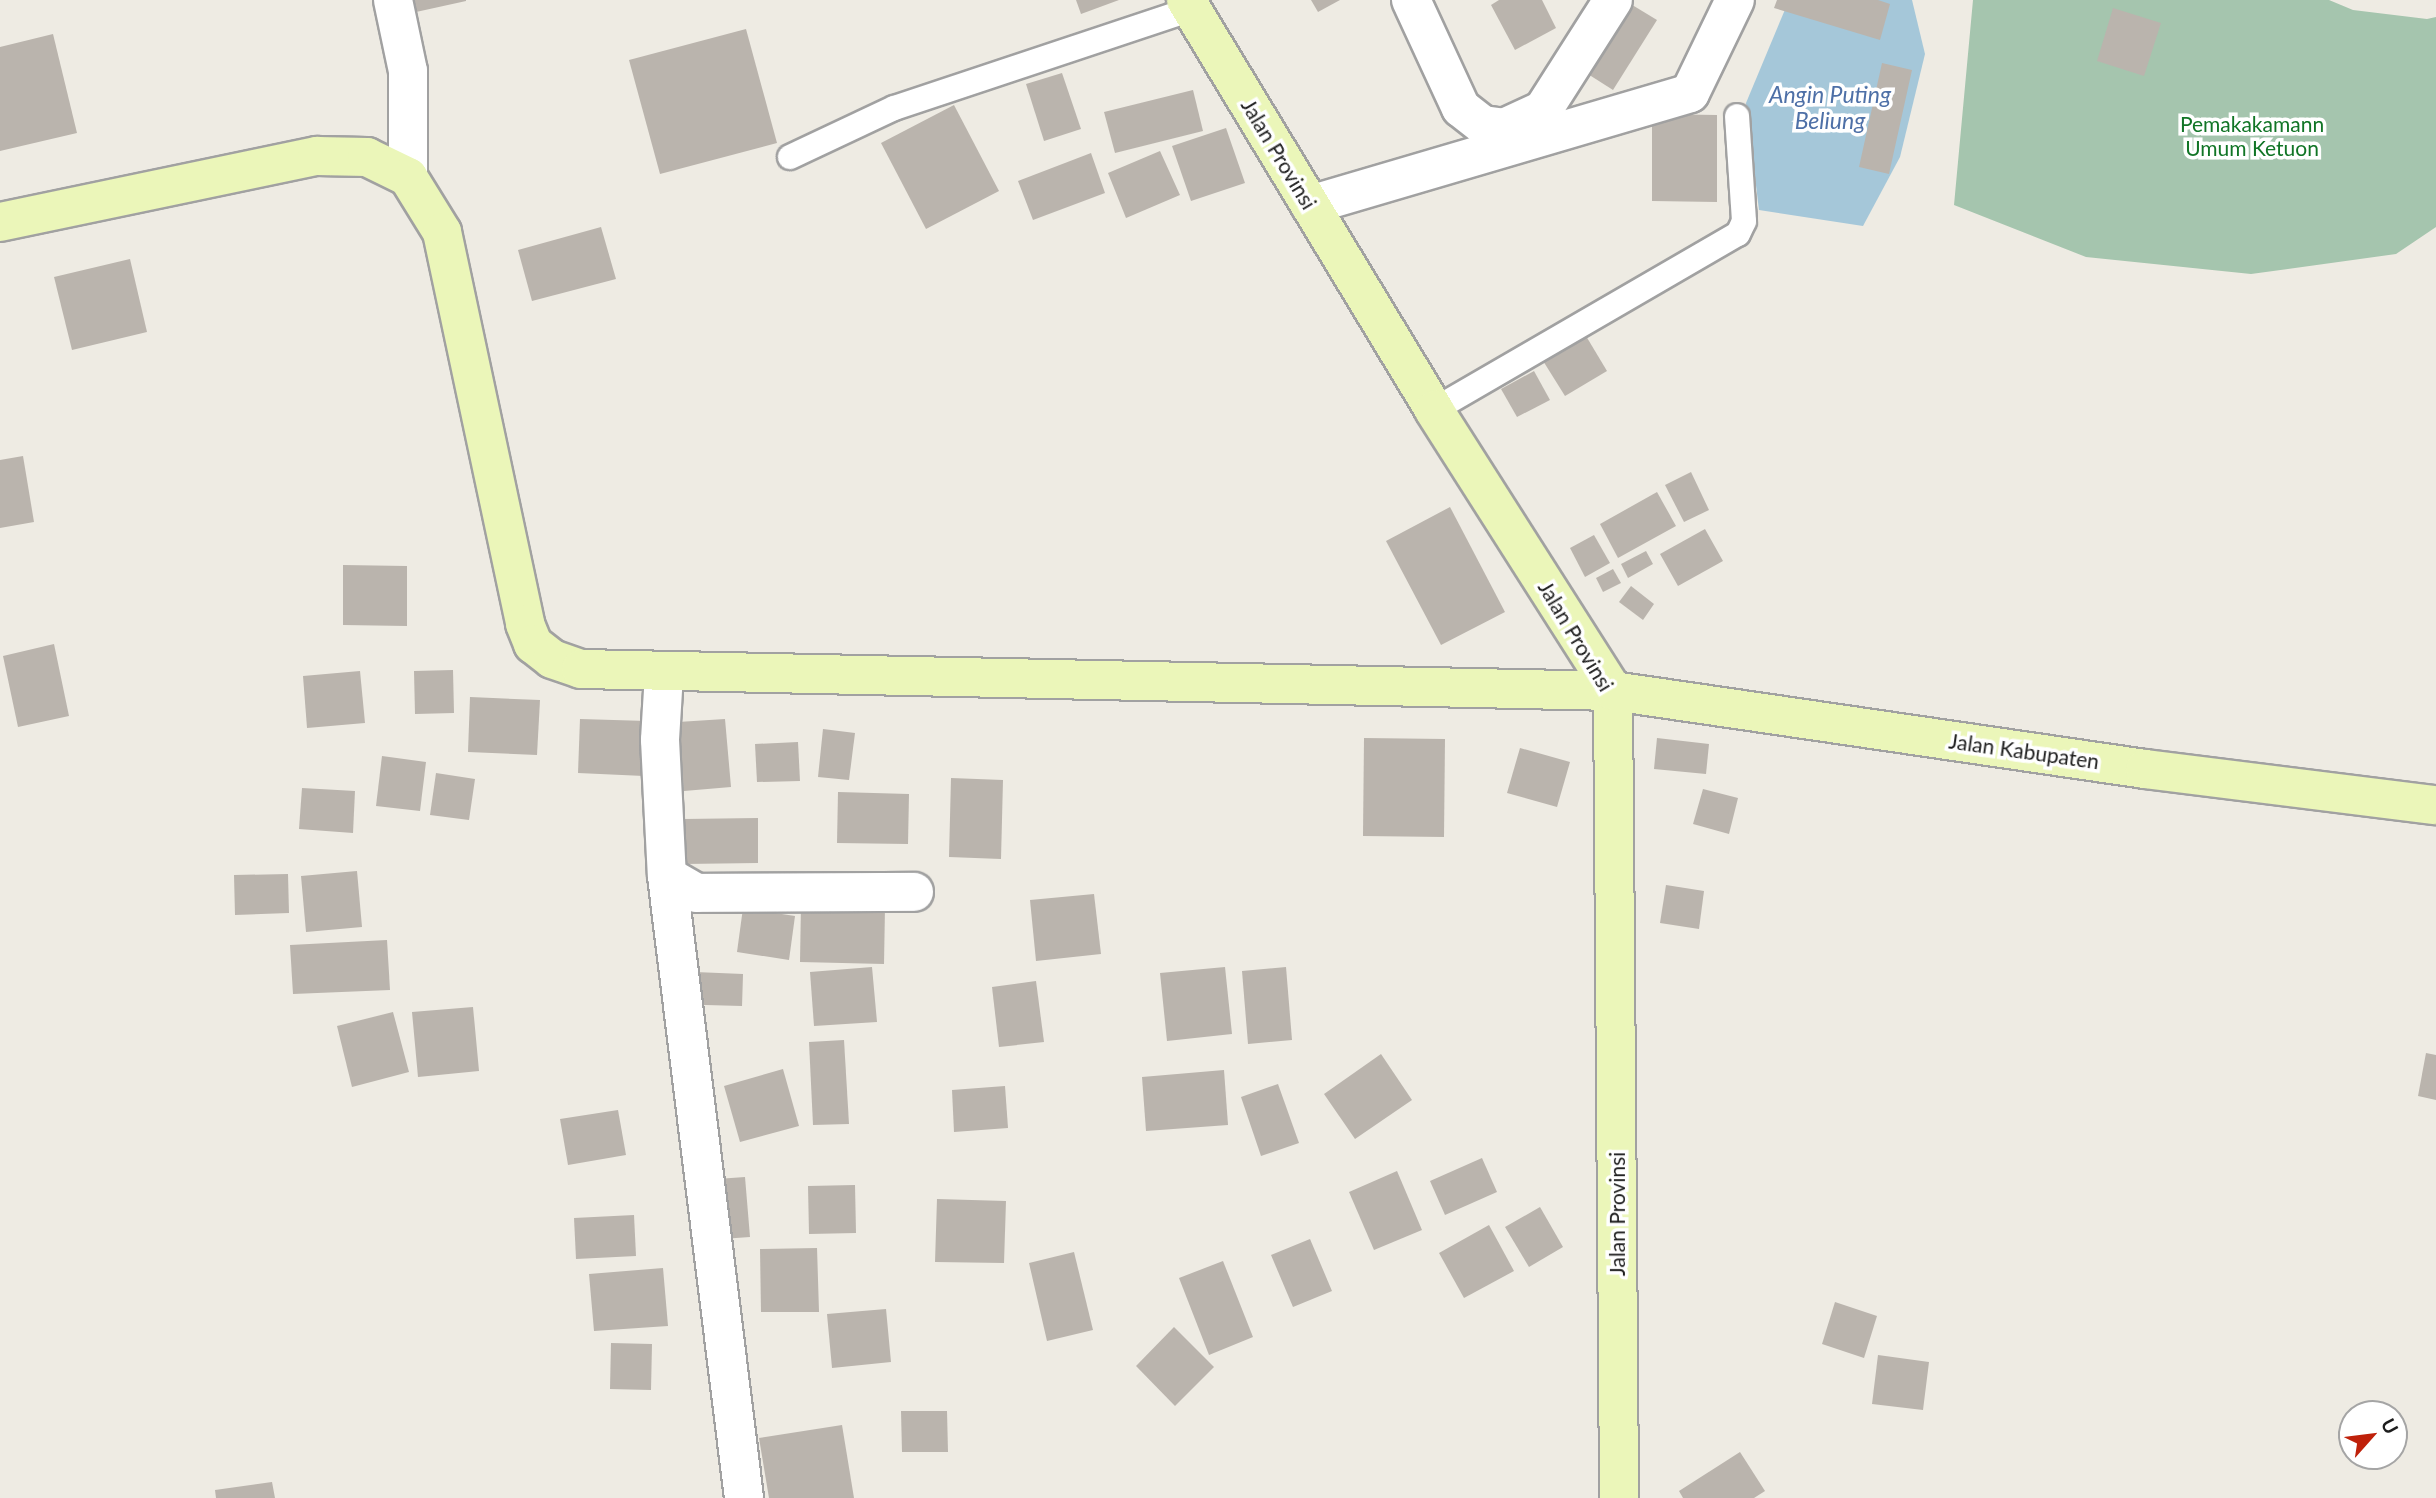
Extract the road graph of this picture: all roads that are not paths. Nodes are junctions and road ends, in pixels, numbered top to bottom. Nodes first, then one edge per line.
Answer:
1 (393, 0) edge
2 (1411, 0) edge
3 (1613, 0) edge
4 (1735, 0) edge
5 (1189, 5) edge
6 (1737, 116) dead end
7 (790, 157) dead end
8 (408, 177) junction
9 (1310, 205) junction
10 (0, 222) edge
11 (1434, 410) junction
12 (664, 674) junction
13 (1613, 691) junction
14 (2436, 804) edge
15 (667, 876) junction
16 (914, 892) dead end
17 (744, 1498) edge
18 (1619, 1498) edge

1 - 8 street
2 - 3 street
4 - 9 street
5 - 7 lane
5 - 9 street, Jalan Provinsi
6 - 11 lane
8 - 10 street
8 - 12 street, Jalan Kabupaten
9 - 11 street, Jalan Provinsi
11 - 13 street, Jalan Provinsi
12 - 13 street, Jalan Kabupaten
12 - 15 street
13 - 14 street, Jalan Kabupaten
13 - 18 street, Jalan Provinsi
15 - 16 street
15 - 17 street

